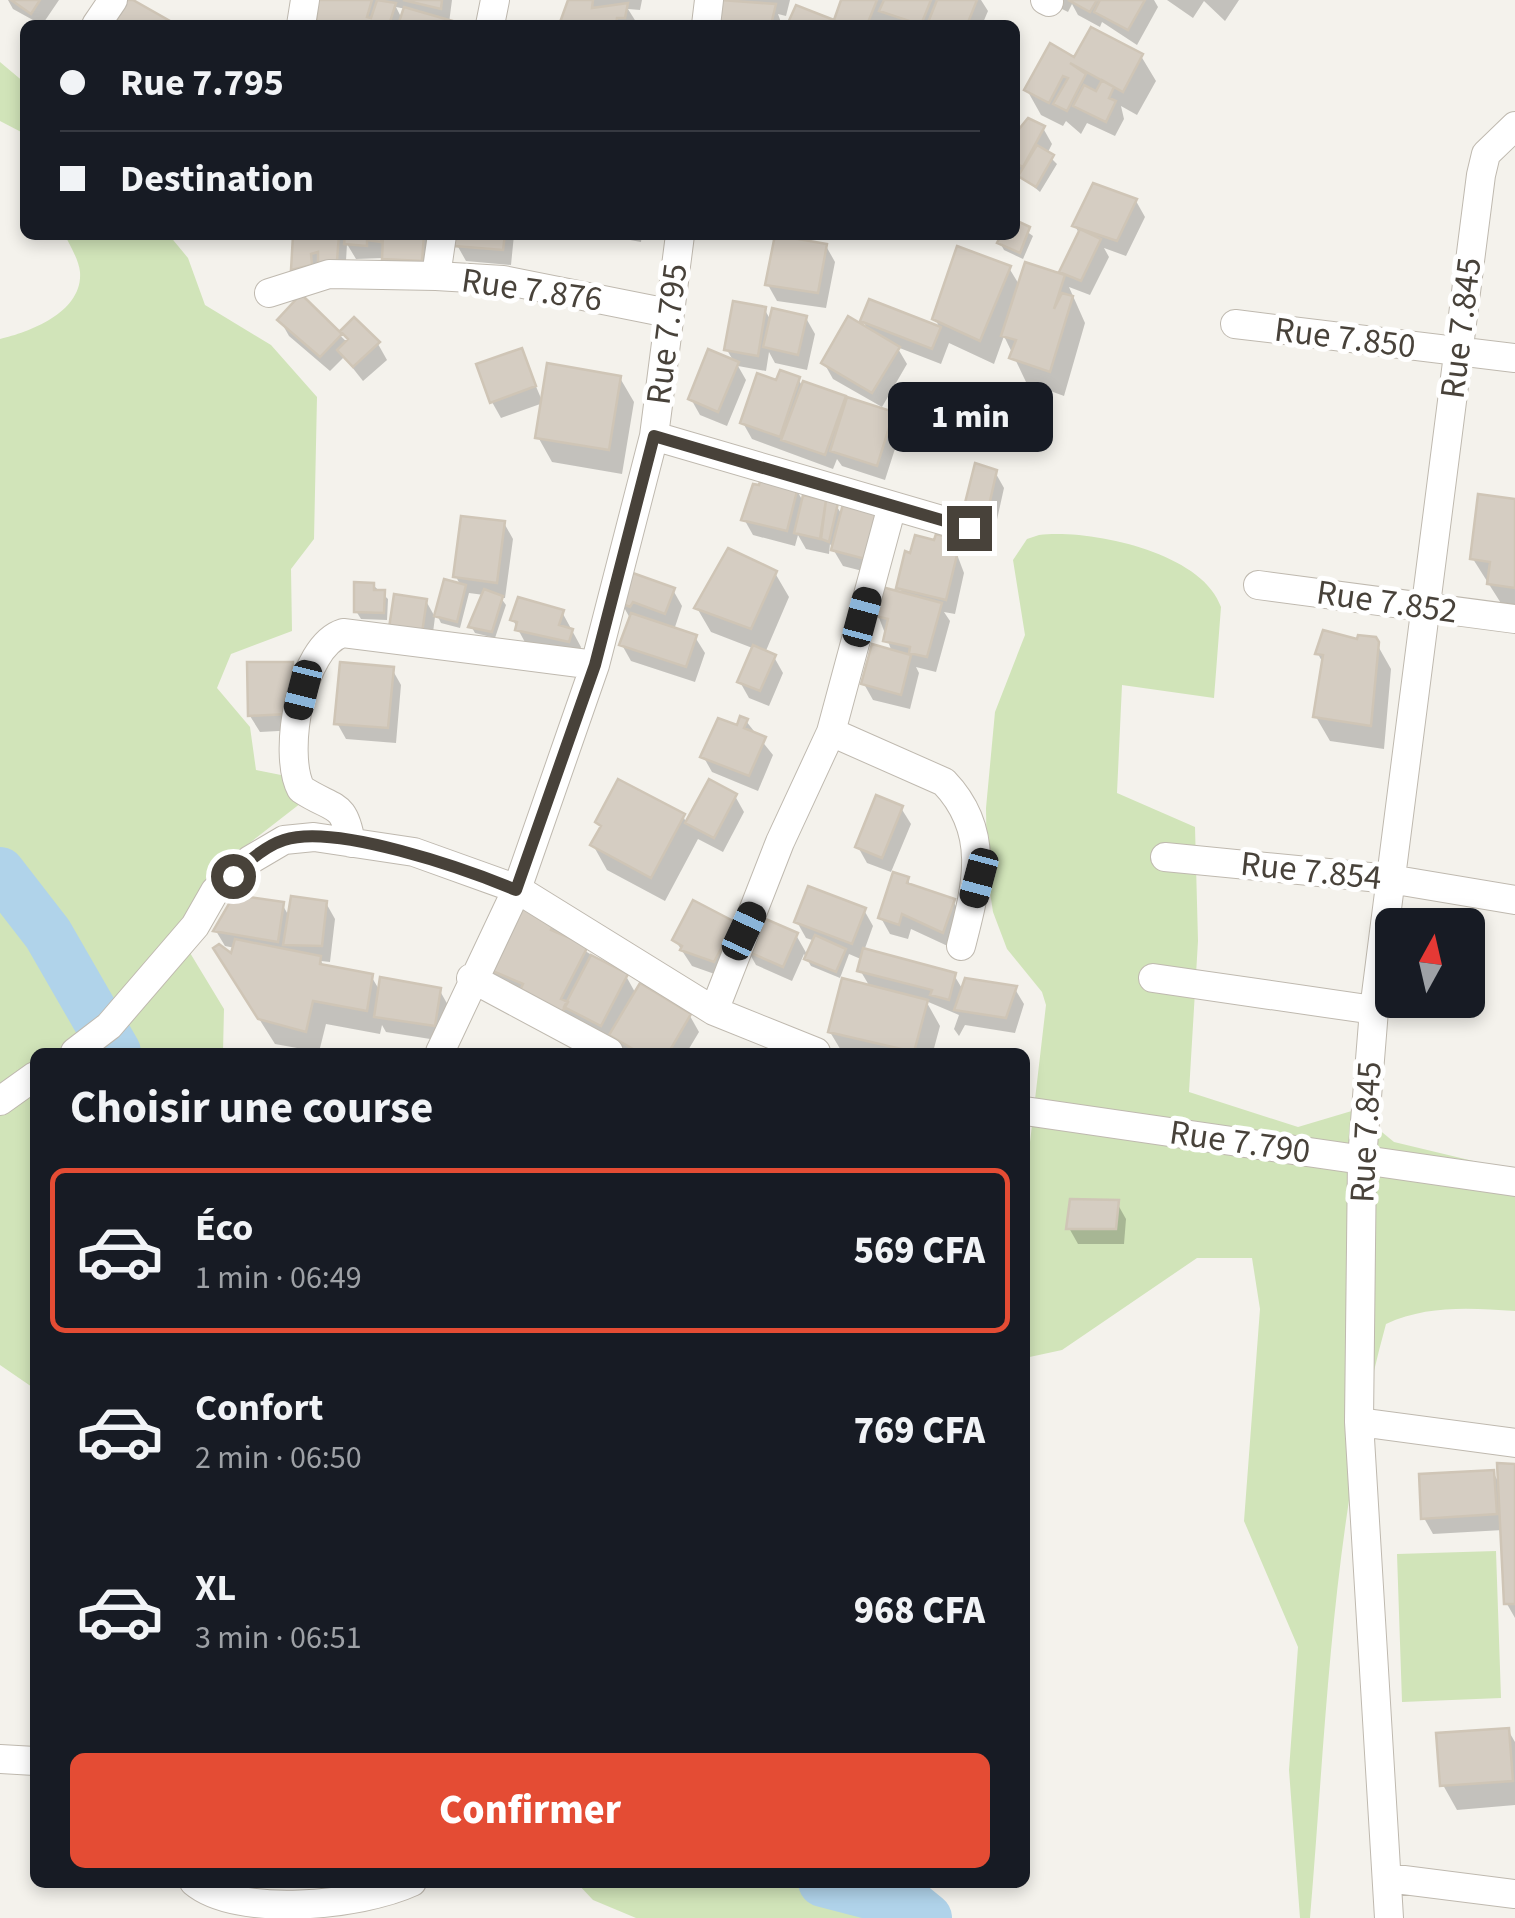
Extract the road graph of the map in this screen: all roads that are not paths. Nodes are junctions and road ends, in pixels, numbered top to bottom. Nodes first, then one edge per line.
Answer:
1 (1515, 126) edge
2 (441, 240) edge
3 (679, 240) edge
4 (436, 276) junction
5 (269, 293) dead end
6 (668, 313) junction
7 (1235, 324) dead end
8 (1458, 352) junction
9 (1515, 358) edge
10 (654, 436) junction
11 (892, 506) junction
12 (969, 528) dead end
13 (1258, 585) dead end
14 (1425, 607) junction
15 (1515, 619) edge
16 (595, 665) junction
17 (831, 732) junction
18 (351, 843) junction
19 (1165, 857) dead end
20 (1390, 879) junction
21 (516, 890) junction
22 (1515, 900) edge
23 (960, 946) dead end
24 (472, 978) junction
25 (1153, 978) dead end
26 (1374, 1010) junction
27 (714, 1011) junction
28 (80, 1048) edge
29 (442, 1048) edge
30 (602, 1048) edge
31 (806, 1048) edge
32 (30, 1080) edge
33 (0, 1101) edge
34 (1030, 1113) edge
35 (1362, 1159) junction
36 (1515, 1182) edge
37 (1359, 1422) junction
38 (1515, 1443) edge
39 (0, 1759) edge
40 (30, 1761) edge
41 (1388, 1878) junction
42 (199, 1888) edge
43 (400, 1888) edge
44 (1515, 1894) edge
45 (1389, 1918) edge

1 - 8 street, Rue 7.845
2 - 4 street, Rue 7.876
3 - 6 street, Rue 7.795
4 - 5 street
4 - 6 street, Rue 7.876
6 - 10 street, Rue 7.795
7 - 8 street, Rue 7.850
8 - 9 street, Rue 7.850
8 - 14 street, Rue 7.845
10 - 11 street
10 - 16 street, Rue 7.795
11 - 12 street
11 - 17 street
13 - 14 street, Rue 7.852
14 - 15 street, Rue 7.852
14 - 20 street, Rue 7.845
16 - 18 street
16 - 21 street, Rue 7.795
17 - 23 street
17 - 27 street
18 - 21 street
18 - 28 street
19 - 20 street, Rue 7.854
20 - 22 street, Rue 7.854
20 - 26 street, Rue 7.845
21 - 24 street, Rue 7.795
21 - 27 street
24 - 29 street, Rue 7.795
24 - 30 street
25 - 26 street
26 - 35 street, Rue 7.845
27 - 31 street
32 - 33 street
34 - 35 street, Rue 7.790
35 - 36 street, Rue 7.790
35 - 37 street, Rue 7.845
37 - 38 street
37 - 41 street, Rue 7.845
39 - 40 street
41 - 44 street
41 - 45 street, Rue 7.845
42 - 43 street

